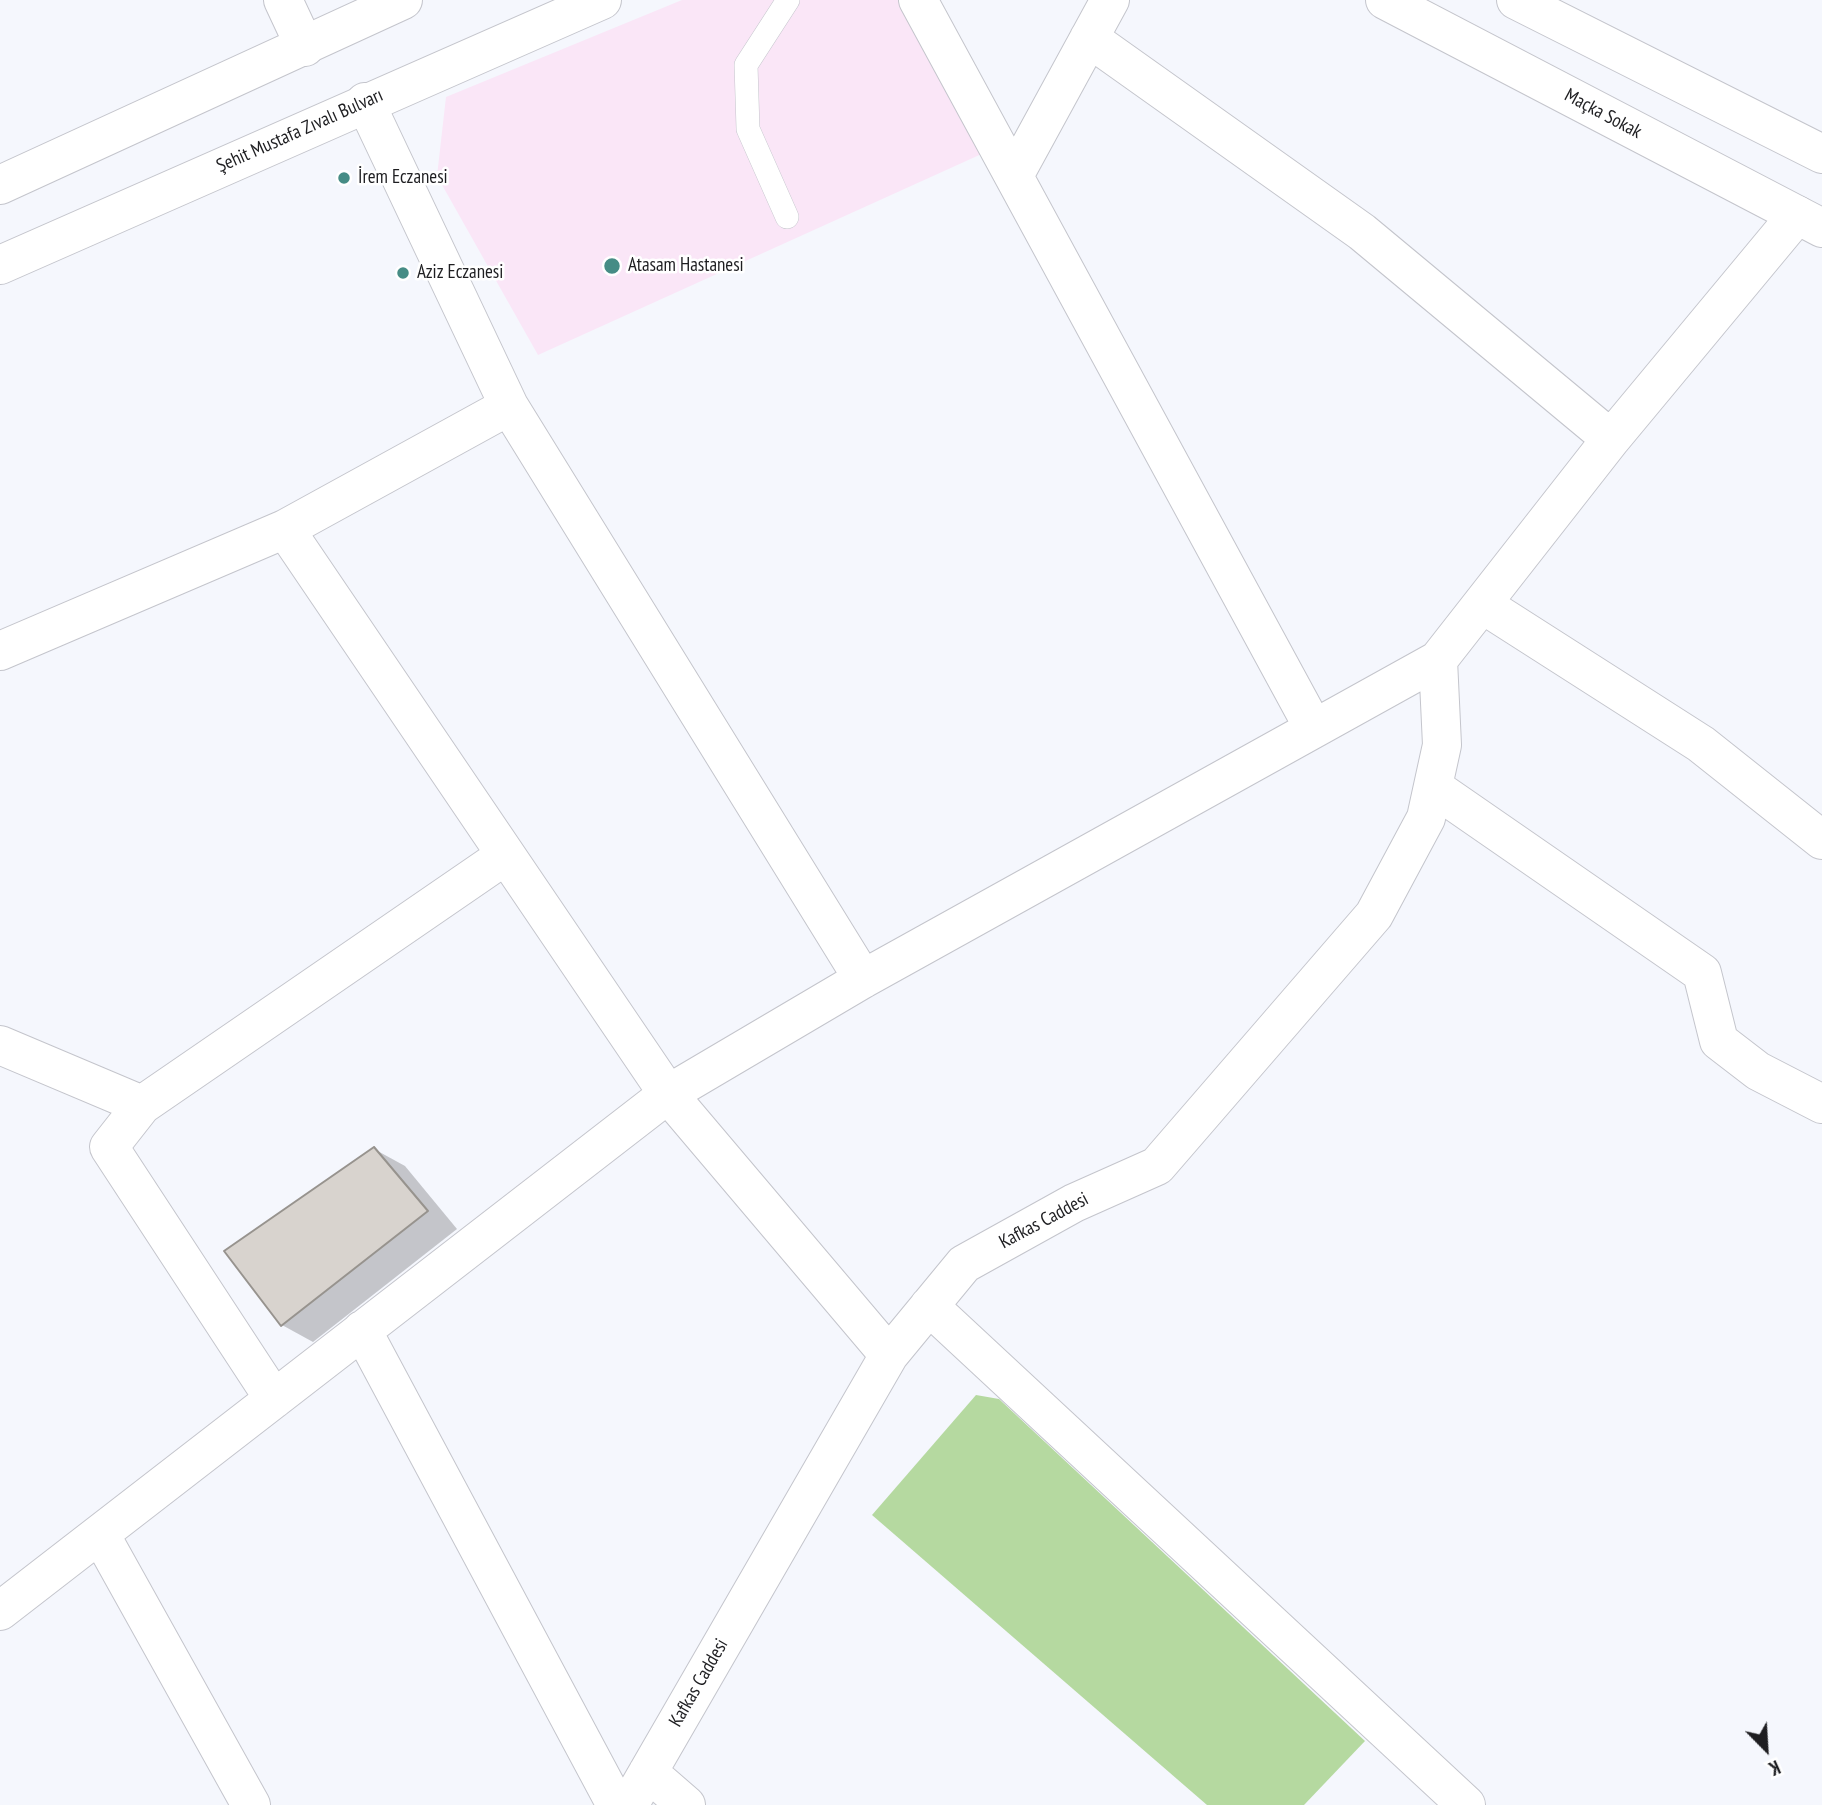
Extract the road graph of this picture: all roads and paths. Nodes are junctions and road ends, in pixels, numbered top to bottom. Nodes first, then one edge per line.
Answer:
1 (283, 0) edge
2 (403, 0) edge
3 (602, 0) edge
4 (788, 0) edge
5 (918, 0) edge
6 (1110, 0) edge
7 (1385, 0) edge
8 (1516, 0) edge
9 (1089, 38) junction
10 (305, 47) junction
11 (365, 102) junction
12 (1822, 154) edge
13 (1015, 174) junction
14 (0, 185) edge
15 (787, 217) dead end
16 (1809, 222) edge
17 (0, 265) edge
18 (509, 406) junction
19 (1611, 439) junction
20 (285, 529) junction
21 (1482, 604) junction
22 (0, 651) edge
23 (1438, 660) junction
24 (1313, 727) junction
25 (1433, 787) junction
26 (1822, 840) edge
27 (506, 855) junction
28 (863, 979) junction
29 (0, 1045) edge
30 (668, 1094) junction
31 (1822, 1104) edge
32 (142, 1105) junction
33 (929, 1306) junction
34 (362, 1330) junction
35 (889, 1355) junction
36 (274, 1399) junction
37 (100, 1534) junction
38 (0, 1611) edge
39 (648, 1772) junction
40 (250, 1805) edge
41 (616, 1805) edge
42 (629, 1805) edge
43 (686, 1805) edge
44 (1466, 1805) edge

1 - 10 street
2 - 10 street
3 - 11 street, Şehit Mustafa Zıvalı Bulvarı
4 - 15 lane
5 - 13 street
6 - 9 street
7 - 16 street, Maçka Sokak
8 - 12 street
9 - 13 street
9 - 19 street
10 - 14 street
11 - 17 street, Şehit Mustafa Zıvalı Bulvarı
11 - 18 street
13 - 24 street
16 - 19 street
18 - 20 street
18 - 28 street
19 - 21 street
20 - 22 street
20 - 27 street
21 - 23 street
21 - 26 street
23 - 24 street
23 - 25 street, Kafkas Caddesi
24 - 28 street
25 - 31 street
25 - 33 street, Kafkas Caddesi
27 - 30 street
27 - 32 street
28 - 30 street
29 - 32 street
30 - 34 street
30 - 35 street
32 - 36 street
33 - 35 street, Kafkas Caddesi
33 - 44 street
34 - 36 street
34 - 41 street
35 - 39 street, Kafkas Caddesi
36 - 37 street
37 - 38 street
37 - 40 street
39 - 42 street, Kafkas Caddesi
39 - 43 street

